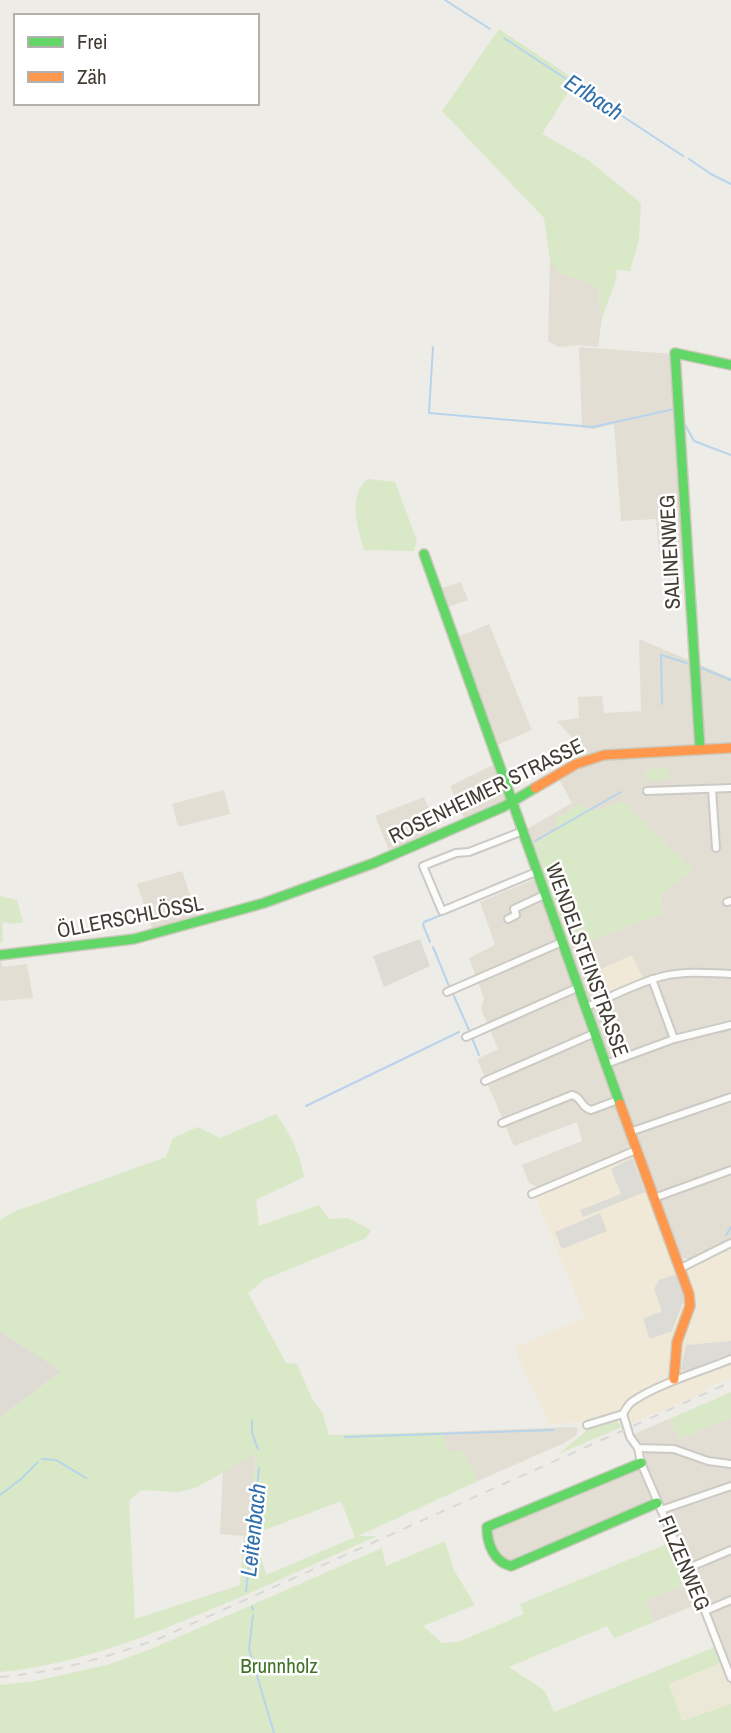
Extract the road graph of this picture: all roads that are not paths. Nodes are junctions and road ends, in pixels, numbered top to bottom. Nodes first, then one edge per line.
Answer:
1 (731, 365) edge
2 (424, 554) dead end
3 (731, 748) edge
4 (700, 749) junction
5 (731, 788) edge
6 (712, 789) junction
7 (647, 791) dead end
8 (513, 801) junction
9 (523, 831) junction
10 (716, 848) dead end
11 (536, 872) junction
12 (544, 895) junction
13 (264, 903) joint
14 (508, 919) dead end
15 (562, 942) junction
16 (0, 956) edge
17 (731, 974) edge
18 (652, 979) junction
19 (579, 987) junction
20 (447, 992) dead end
21 (586, 1007) junction
22 (731, 1025) edge
23 (596, 1033) junction
24 (466, 1037) dead end
25 (674, 1039) junction
26 (606, 1064) junction
27 (485, 1081) dead end
28 (731, 1097) edge
29 (618, 1100) junction
30 (502, 1123) dead end
31 (630, 1132) junction
32 (636, 1150) junction
33 (731, 1170) edge
34 (532, 1194) dead end
35 (654, 1198) junction
36 (731, 1243) edge
37 (679, 1269) junction
38 (731, 1359) edge
39 (674, 1380) junction
40 (623, 1414) junction
41 (587, 1425) dead end
42 (638, 1448) junction
43 (641, 1463) junction
44 (731, 1464) edge
45 (731, 1486) edge
46 (659, 1506) junction
47 (731, 1550) edge
48 (686, 1569) junction
49 (731, 1600) edge
50 (705, 1611) junction
51 (728, 1663) edge
52 (731, 1678) edge

1 - 4 street, SALINENWEG
2 - 8 street, WENDELSTEINSTRASSE
3 - 4 street, ROSENHEIMER STRASSE
4 - 8 street, ROSENHEIMER STRASSE
5 - 6 street
6 - 7 street
6 - 10 street
8 - 9 street, WENDELSTEINSTRASSE
8 - 13 street, ROSENHEIMER STRASSE
9 - 11 street, WENDELSTEINSTRASSE
9 - 11 street
11 - 12 street, WENDELSTEINSTRASSE
12 - 14 street
12 - 15 street, WENDELSTEINSTRASSE
13 - 16 street, ÖLLERSCHLÖSSL
15 - 19 street, WENDELSTEINSTRASSE
15 - 20 street
17 - 18 street
18 - 21 street
18 - 25 street
19 - 21 street, WENDELSTEINSTRASSE
19 - 24 street
21 - 23 street, WENDELSTEINSTRASSE
22 - 25 street
23 - 26 street, WENDELSTEINSTRASSE
23 - 27 street
25 - 26 street
26 - 29 street, WENDELSTEINSTRASSE
28 - 31 street
29 - 30 street
29 - 31 street, WENDELSTEINSTRASSE
31 - 32 street, WENDELSTEINSTRASSE
32 - 34 street
32 - 35 street, WENDELSTEINSTRASSE
33 - 35 street
35 - 37 street, WENDELSTEINSTRASSE
36 - 37 street
37 - 39 street, WENDELSTEINSTRASSE
38 - 39 street
39 - 40 street
40 - 41 street
40 - 42 street
42 - 43 street, FILZENWEG
42 - 44 street
43 - 46 street, FILZENWEG
43 - 46 street
45 - 46 street
46 - 48 street, FILZENWEG
47 - 48 street
48 - 50 street, FILZENWEG
49 - 50 street
50 - 51 street, FILZENWEG
51 - 52 street, FILZENWEG

